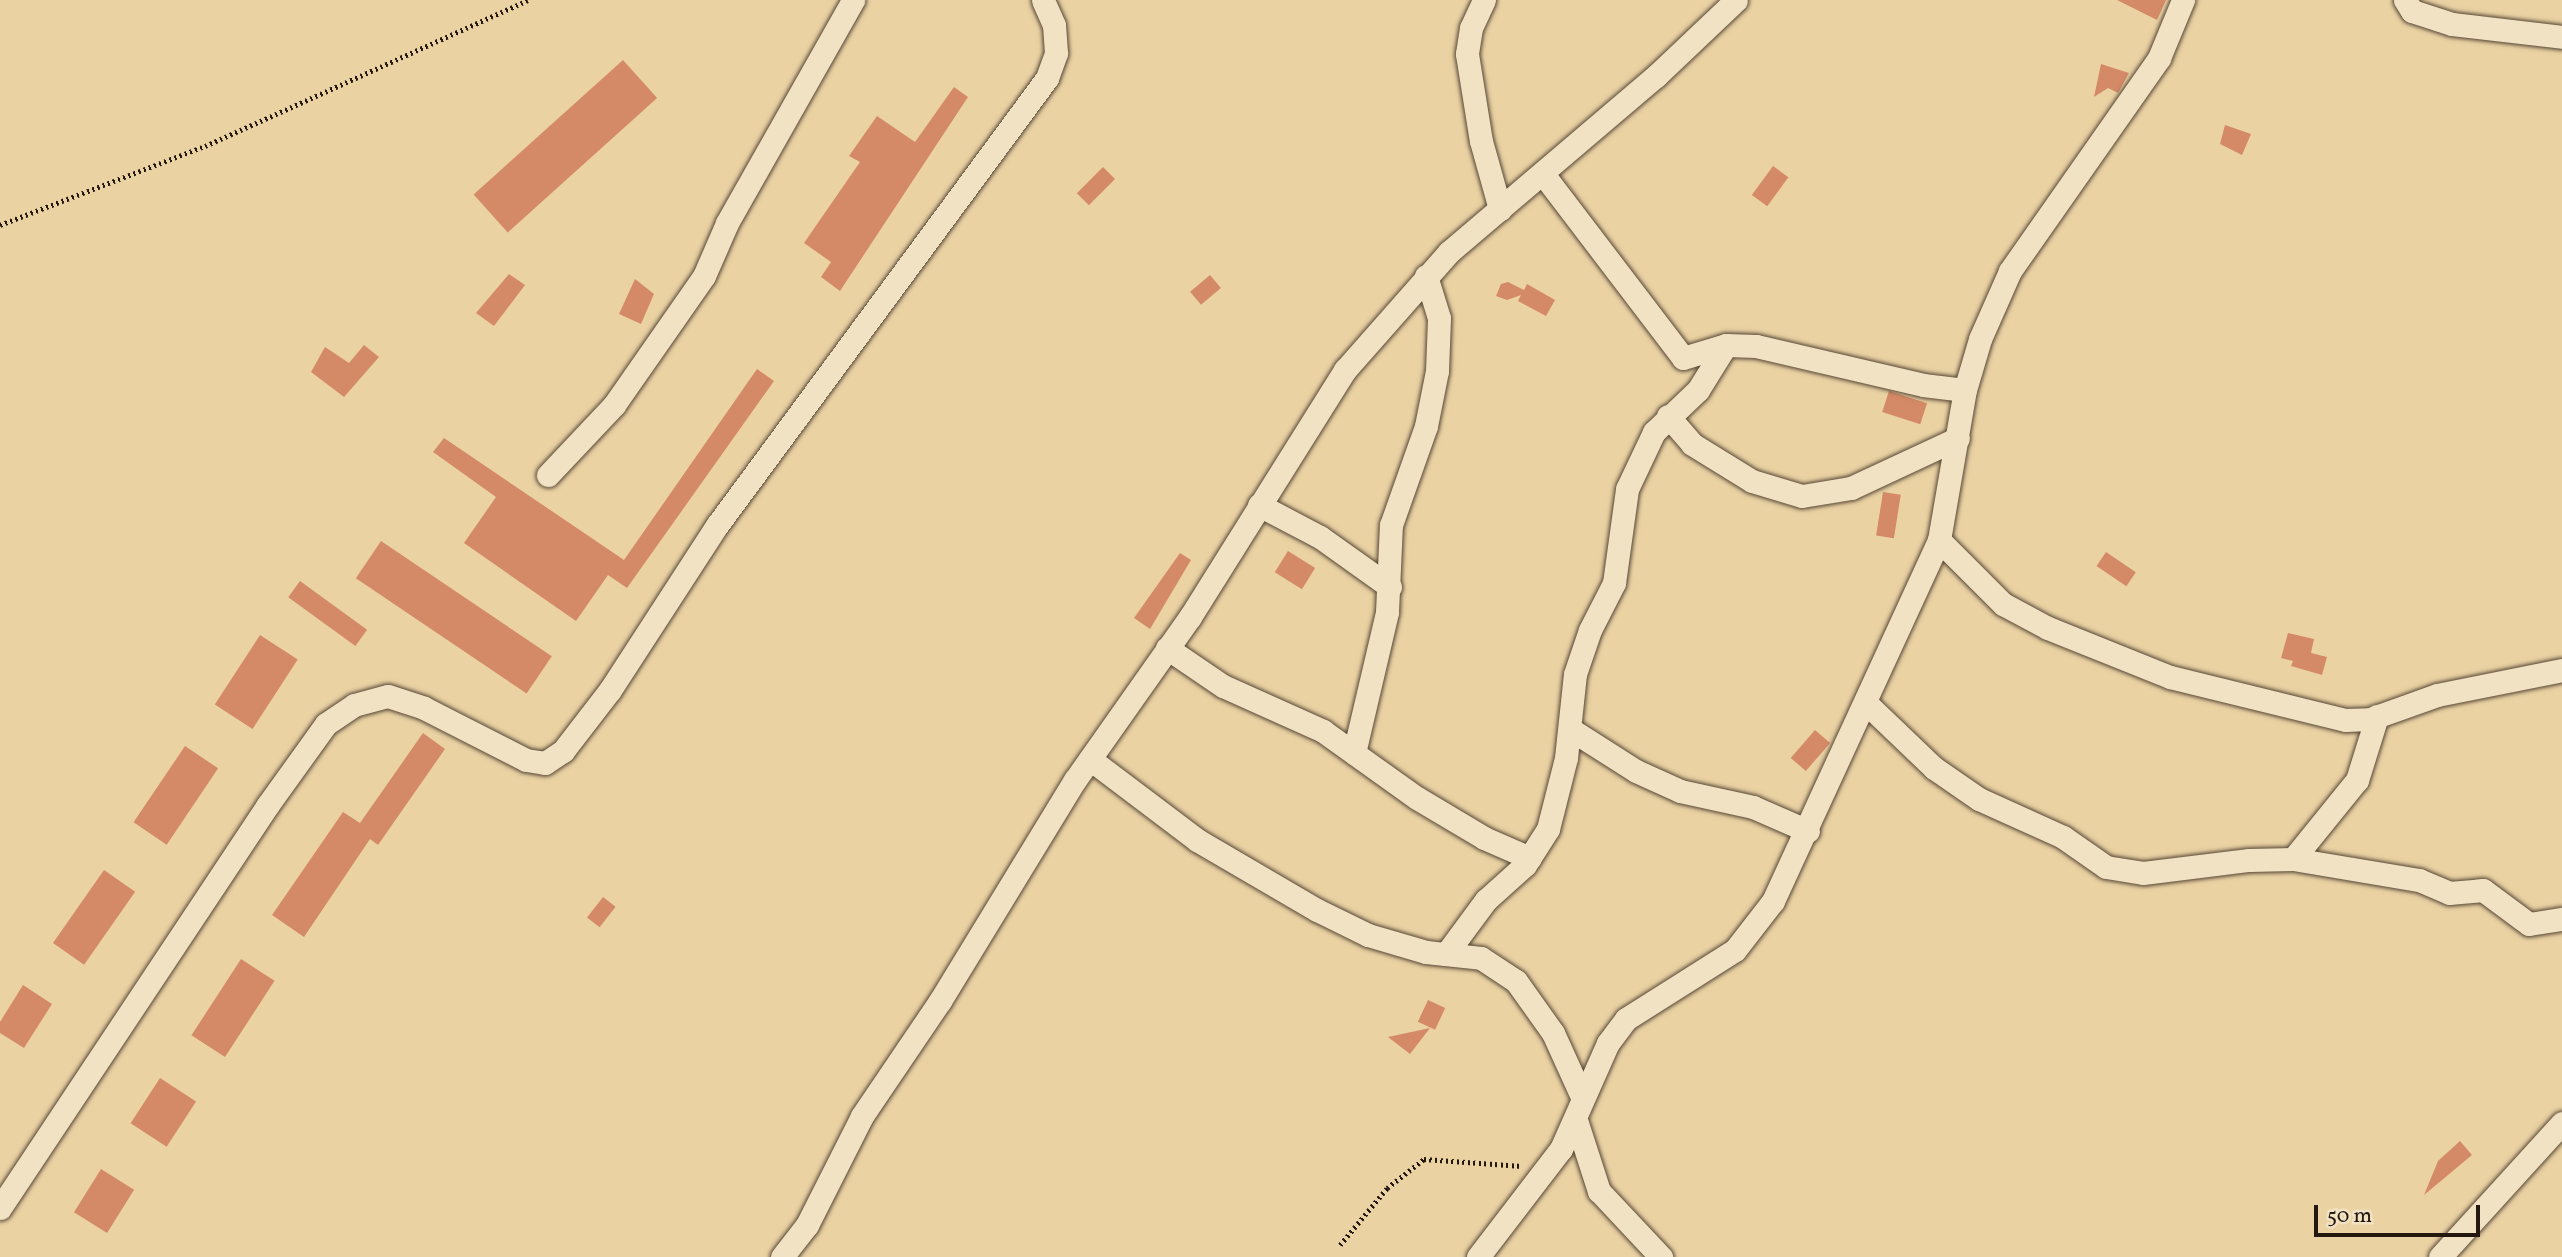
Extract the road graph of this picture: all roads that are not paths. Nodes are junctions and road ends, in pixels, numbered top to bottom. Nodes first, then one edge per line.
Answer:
1 (853, 0) edge
2 (1043, 0) edge
3 (1484, 0) edge
4 (1736, 0) edge
5 (2183, 0) edge
6 (2405, 0) edge
7 (2562, 37) edge
8 (1543, 174) junction
9 (1500, 209) junction
10 (1426, 276) junction
11 (1726, 345) junction
12 (1965, 390) junction
13 (1668, 416) junction
14 (1958, 438) junction
15 (548, 475) dead end
16 (1259, 505) junction
17 (1939, 540) junction
18 (1390, 587) junction
19 (1167, 648) junction
20 (2562, 670) edge
21 (1866, 703) junction
22 (2377, 716) junction
23 (1570, 729) junction
24 (1354, 753) junction
25 (1090, 759) junction
26 (1808, 831) junction
27 (1530, 858) junction
28 (2293, 859) junction
29 (2562, 919) edge
30 (1446, 954) junction
31 (1580, 1109) junction
32 (2562, 1123) edge
33 (2562, 1150) edge
34 (2537, 1151) junction
35 (0, 1208) edge
36 (787, 1255) edge
37 (1478, 1257) edge
38 (1661, 1257) edge
39 (2440, 1257) edge

1 - 15 street
2 - 35 street
3 - 9 street
4 - 8 street
5 - 12 street
6 - 7 street
8 - 9 street
8 - 11 street
9 - 10 street
10 - 16 street
10 - 18 street
11 - 12 street
11 - 13 street
12 - 14 street
13 - 14 street
13 - 23 street
14 - 17 street
16 - 18 street
16 - 19 street
17 - 21 street
17 - 22 street
18 - 24 street
19 - 24 street
19 - 25 street
20 - 22 street
21 - 26 street
21 - 28 street
22 - 28 street
23 - 26 street
23 - 27 street
24 - 27 street
25 - 30 street
25 - 36 street
26 - 31 street
27 - 30 street
28 - 29 street
30 - 31 street
31 - 37 street
31 - 38 street
32 - 34 street
33 - 34 street
34 - 39 street

